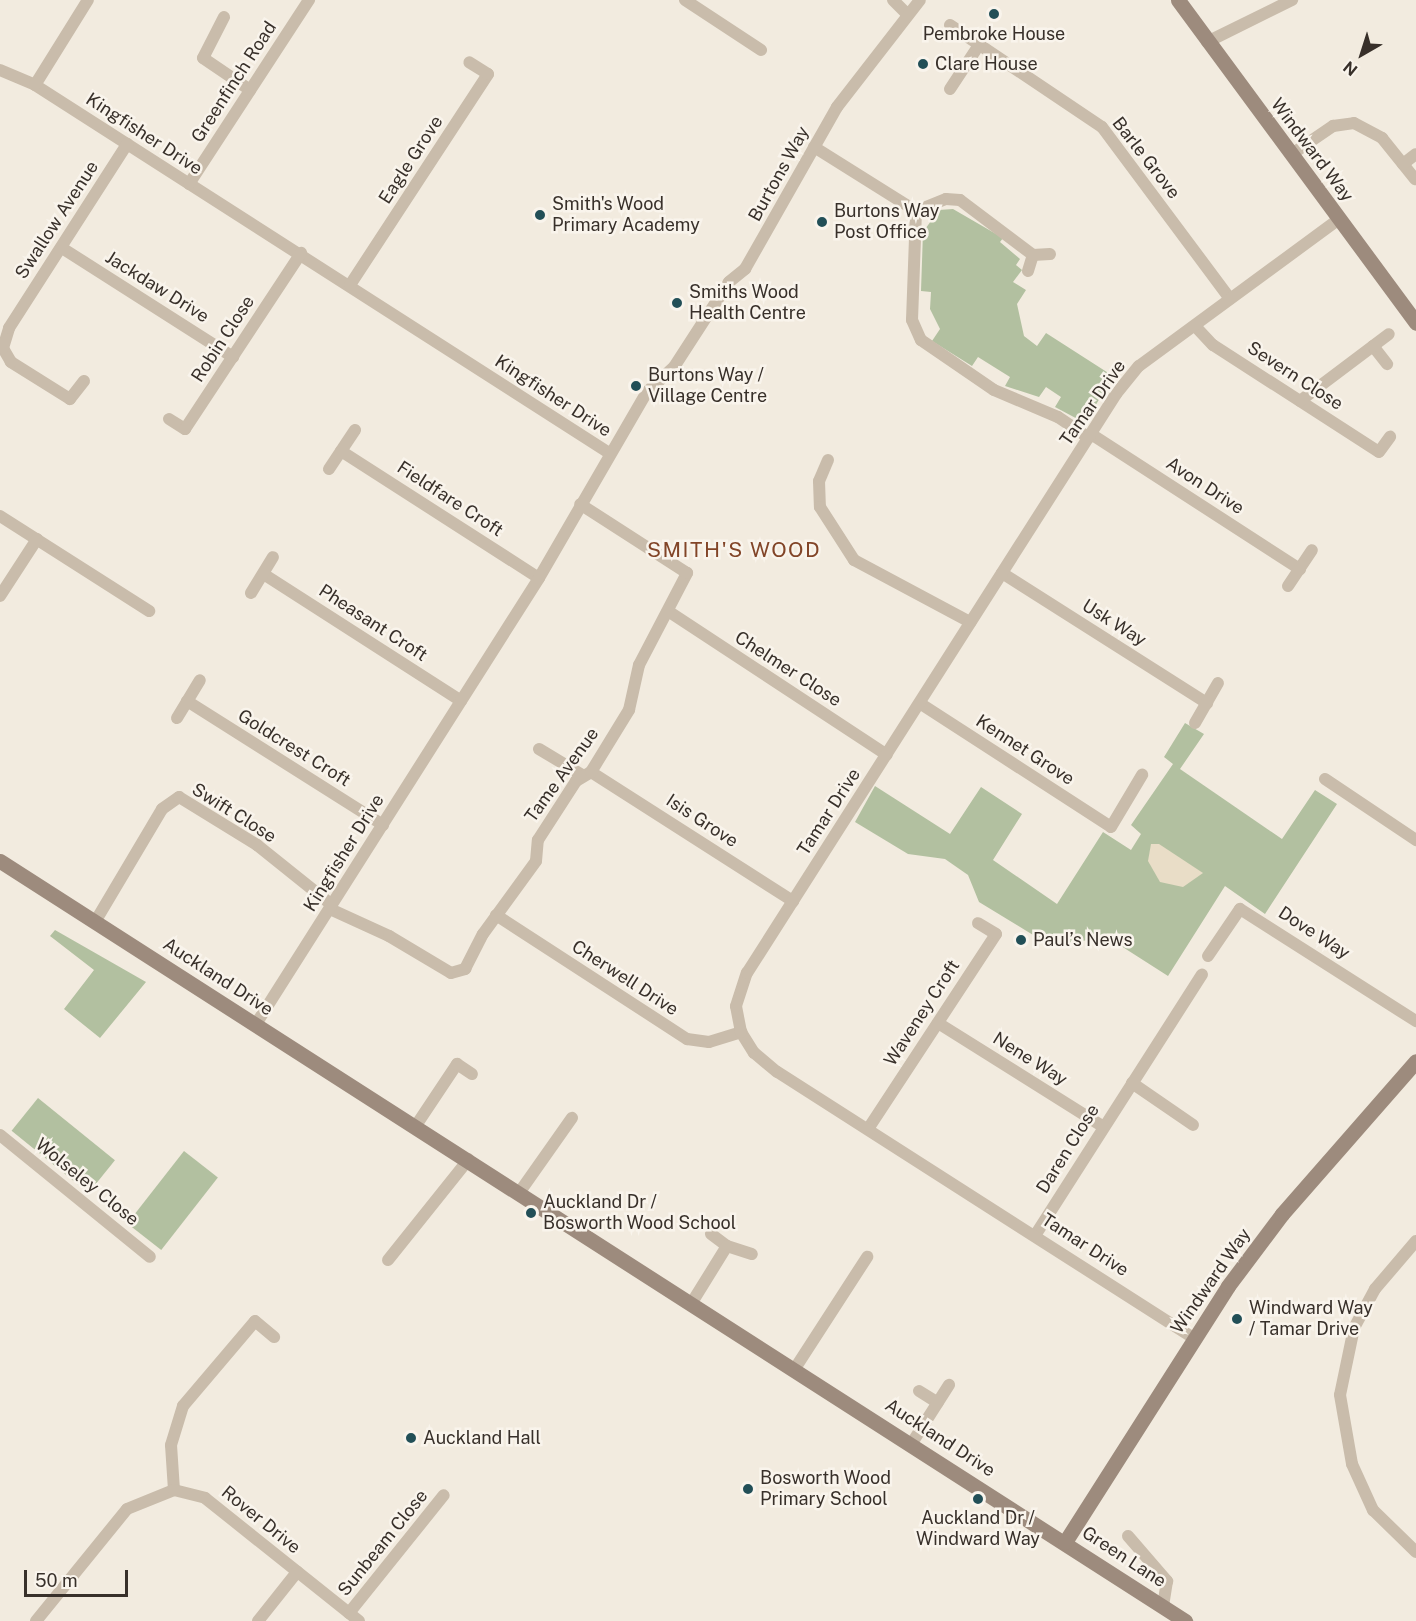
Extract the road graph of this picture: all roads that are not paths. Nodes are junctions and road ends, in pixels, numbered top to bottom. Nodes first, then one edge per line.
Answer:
1 (88, 0) edge
2 (309, 0) edge
3 (685, 0) edge
4 (893, 0) edge
5 (920, 0) edge
6 (1178, 0) edge
7 (1292, 0) edge
8 (906, 13) junction
9 (225, 17) dead end
10 (950, 25) dead end
11 (1207, 42) junction
12 (979, 45) junction
13 (761, 50) dead end
14 (469, 62) dead end
15 (0, 70) edge
16 (35, 85) junction
17 (950, 89) dead end
18 (250, 90) junction
19 (127, 144) junction
20 (814, 147) junction
21 (1292, 154) junction
22 (1416, 154) edge
23 (1403, 164) junction
24 (1415, 179) edge
25 (189, 184) junction
26 (916, 211) junction
27 (1339, 219) junction
28 (62, 248) junction
29 (301, 253) junction
30 (1050, 254) dead end
31 (1032, 255) junction
32 (1028, 271) dead end
33 (350, 285) junction
34 (1230, 299) junction
35 (1416, 323) edge
36 (1195, 326) junction
37 (1389, 334) dead end
38 (1373, 346) junction
39 (233, 357) junction
40 (1386, 364) dead end
41 (84, 381) dead end
42 (1300, 401) junction
43 (169, 418) dead end
44 (355, 430) dead end
45 (1090, 436) junction
46 (1390, 437) dead end
47 (341, 451) junction
48 (609, 453) junction
49 (828, 460) dead end
50 (329, 469) dead end
51 (580, 504) junction
52 (0, 516) edge
53 (37, 539) junction
54 (1312, 550) dead end
55 (273, 557) dead end
56 (1300, 569) junction
57 (1002, 573) junction
58 (265, 575) junction
59 (539, 578) junction
60 (1288, 586) dead end
61 (252, 593) dead end
62 (0, 596) edge
63 (149, 611) dead end
64 (670, 613) junction
65 (970, 622) junction
66 (200, 680) dead end
67 (1218, 683) dead end
68 (187, 701) junction
69 (461, 701) junction
70 (1207, 702) junction
71 (921, 704) junction
72 (177, 718) dead end
73 (1196, 723) dead end
74 (539, 749) dead end
75 (887, 755) junction
76 (587, 774) junction
77 (1142, 775) dead end
78 (1325, 779) dead end
79 (383, 825) junction
80 (1416, 840) edge
81 (0, 861) edge
82 (793, 901) junction
83 (331, 907) junction
84 (496, 915) junction
85 (95, 922) junction
86 (978, 923) dead end
87 (1208, 956) dead end
88 (1202, 974) dead end
89 (1416, 1021) edge
90 (938, 1023) junction
91 (256, 1024) junction
92 (741, 1032) junction
93 (1416, 1061) edge
94 (472, 1074) dead end
95 (1132, 1083) junction
96 (572, 1118) dead end
97 (1193, 1125) dead end
98 (1102, 1126) junction
99 (415, 1127) junction
100 (868, 1129) junction
101 (0, 1135) edge
102 (469, 1160) junction
103 (519, 1193) junction
104 (711, 1234) dead end
105 (1036, 1234) junction
106 (1416, 1241) edge
107 (727, 1246) junction
108 (752, 1254) dead end
109 (150, 1257) dead end
110 (867, 1257) dead end
111 (388, 1260) dead end
112 (691, 1304) junction
113 (274, 1337) dead end
114 (1194, 1339) junction
115 (794, 1370) junction
116 (949, 1385) dead end
117 (919, 1391) dead end
118 (938, 1403) junction
119 (912, 1443) junction
120 (174, 1490) junction
121 (444, 1494) dead end
122 (1128, 1536) dead end
123 (1065, 1542) junction
124 (1416, 1552) edge
125 (297, 1572) junction
126 (1163, 1605) junction
127 (354, 1617) edge
128 (38, 1620) edge
129 (258, 1621) edge
130 (1185, 1621) edge

1 - 16 street
2 - 18 street, Greenfinch Road
3 - 13 street
4 - 8 street
5 - 8 street, Burtons Way
6 - 11 street, Windward Way
7 - 11 street
8 - 20 street, Burtons Way
9 - 18 street
10 - 12 street, Barle Grove
11 - 21 street, Windward Way
12 - 17 street
12 - 34 street, Barle Grove
14 - 33 street, Eagle Grove
15 - 16 street, Kingfisher Drive
16 - 19 street, Kingfisher Drive
18 - 25 street, Greenfinch Road
19 - 25 street, Kingfisher Drive
19 - 28 street, Swallow Avenue
20 - 26 street
20 - 48 street, Burtons Way
21 - 23 street
21 - 27 street, Windward Way
22 - 23 street
23 - 24 street
25 - 29 street, Kingfisher Drive
26 - 31 street
26 - 45 street, Avon Drive
27 - 34 street, Tamar Drive
27 - 35 street, Windward Way
28 - 39 street, Jackdaw Drive
28 - 41 street, Swallow Avenue
29 - 33 street, Kingfisher Drive
29 - 39 street, Robin Close
30 - 31 street
31 - 32 street
33 - 48 street, Kingfisher Drive
34 - 36 street, Tamar Drive
36 - 42 street, Severn Close
36 - 45 street, Tamar Drive
37 - 38 street
38 - 40 street
38 - 42 street
39 - 43 street, Robin Close
42 - 46 street, Severn Close
44 - 47 street
45 - 56 street, Avon Drive
45 - 57 street, Tamar Drive
47 - 50 street
47 - 59 street, Fieldfare Croft
48 - 51 street, Kingfisher Drive
49 - 65 street
51 - 59 street, Kingfisher Drive
51 - 64 street, Tame Avenue
52 - 53 street
53 - 62 street
53 - 63 street
54 - 56 street
55 - 58 street
56 - 60 street
57 - 65 street, Tamar Drive
57 - 70 street, Usk Way
58 - 61 street
58 - 69 street, Pheasant Croft
59 - 69 street, Kingfisher Drive
64 - 75 street, Chelmer Close
64 - 76 street, Tame Avenue
65 - 71 street, Tamar Drive
66 - 68 street
67 - 70 street
68 - 72 street
68 - 79 street, Goldcrest Croft
69 - 79 street, Kingfisher Drive
70 - 73 street
71 - 75 street, Tamar Drive
71 - 77 street, Kennet Grove
74 - 76 street, Isis Grove
75 - 82 street, Tamar Drive
76 - 82 street, Isis Grove
76 - 84 street, Tame Avenue
78 - 80 street
79 - 83 street, Kingfisher Drive
81 - 85 street, Auckland Drive
82 - 92 street, Tamar Drive
83 - 84 street, Tame Avenue
83 - 85 street, Swift Close
83 - 91 street, Kingfisher Drive
84 - 92 street, Cherwell Drive
85 - 91 street, Auckland Drive
86 - 90 street, Waveney Croft
87 - 89 street, Dove Way
88 - 95 street, Daren Close
90 - 98 street, Nene Way
90 - 100 street, Waveney Croft
91 - 99 street, Auckland Drive
92 - 100 street, Tamar Drive
93 - 114 street, Windward Way
94 - 99 street
95 - 97 street
95 - 98 street, Daren Close
96 - 103 street
98 - 105 street, Daren Close
99 - 102 street, Auckland Drive
100 - 105 street, Tamar Drive
101 - 109 street, Wolseley Close
102 - 103 street, Auckland Drive
102 - 111 street
103 - 112 street, Auckland Drive
104 - 107 street
105 - 114 street, Tamar Drive
106 - 124 street
107 - 108 street
107 - 112 street
110 - 115 street
112 - 115 street, Auckland Drive
113 - 120 street
114 - 123 street, Windward Way
115 - 119 street, Auckland Drive
116 - 118 street
117 - 118 street
118 - 119 street
119 - 123 street, Auckland Drive
120 - 125 street, Rover Drive
120 - 128 street
121 - 127 street, Sunbeam Close
122 - 126 street, Green Lane
123 - 126 street, Green Lane
125 - 127 street, Rover Drive
125 - 129 street
126 - 130 street, Green Lane

